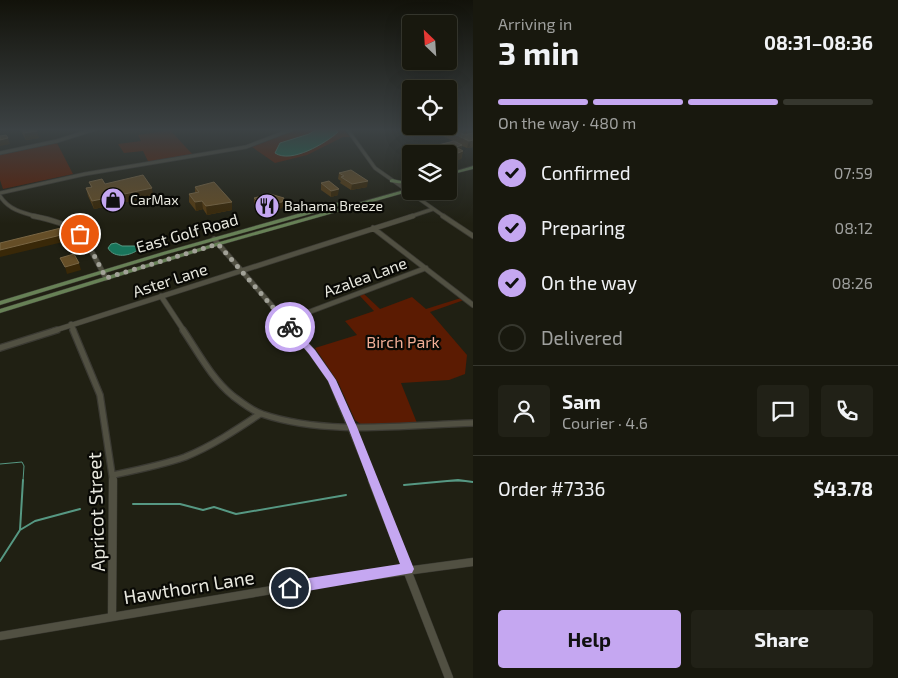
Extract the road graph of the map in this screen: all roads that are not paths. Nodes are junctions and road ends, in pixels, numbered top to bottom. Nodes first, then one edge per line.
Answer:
1 (169, 161) edge
2 (367, 161) edge
3 (473, 167) edge
4 (457, 172) edge
5 (473, 172) edge
6 (457, 176) edge
7 (392, 181) junction
8 (402, 183) edge
9 (402, 187) edge
10 (402, 190) edge
11 (0, 195) edge
12 (421, 200) edge
13 (433, 209) junction
14 (373, 228) junction
15 (473, 236) edge
16 (216, 242) junction
17 (426, 268) junction
18 (240, 270) junction
19 (105, 275) junction
20 (161, 296) junction
21 (0, 303) edge
22 (473, 305) edge
23 (0, 311) edge
24 (285, 321) junction
25 (71, 324) junction
26 (0, 348) edge
27 (260, 414) junction
28 (473, 423) edge
29 (352, 427) junction
30 (113, 475) junction
31 (473, 562) edge
32 (408, 569) junction
33 (112, 616) junction
34 (0, 636) edge
35 (448, 678) edge

1 - 11 street
2 - 7 street
3 - 4 main road
5 - 6 main road
7 - 8 main road
7 - 9 street
10 - 16 main road, East Golf Road
11 - 19 street
12 - 13 street
13 - 14 street, Aster Lane
13 - 15 street
14 - 17 street
14 - 18 street, Aster Lane
16 - 18 street
16 - 19 main road, East Golf Road
17 - 22 street
17 - 24 street, Azalea Lane
18 - 20 street, Aster Lane
18 - 24 street
19 - 21 main road, East Golf Road
19 - 23 main road, East Golf Road
20 - 25 street, Aster Lane
20 - 27 street
24 - 29 street
25 - 26 street, Aster Lane
25 - 30 street, Apricot Street
27 - 29 street
27 - 30 street
28 - 29 street
29 - 32 street
30 - 33 street, Apricot Street
31 - 32 street, Hawthorn Lane
32 - 33 street, Hawthorn Lane
32 - 35 street
33 - 34 street, Hawthorn Lane

